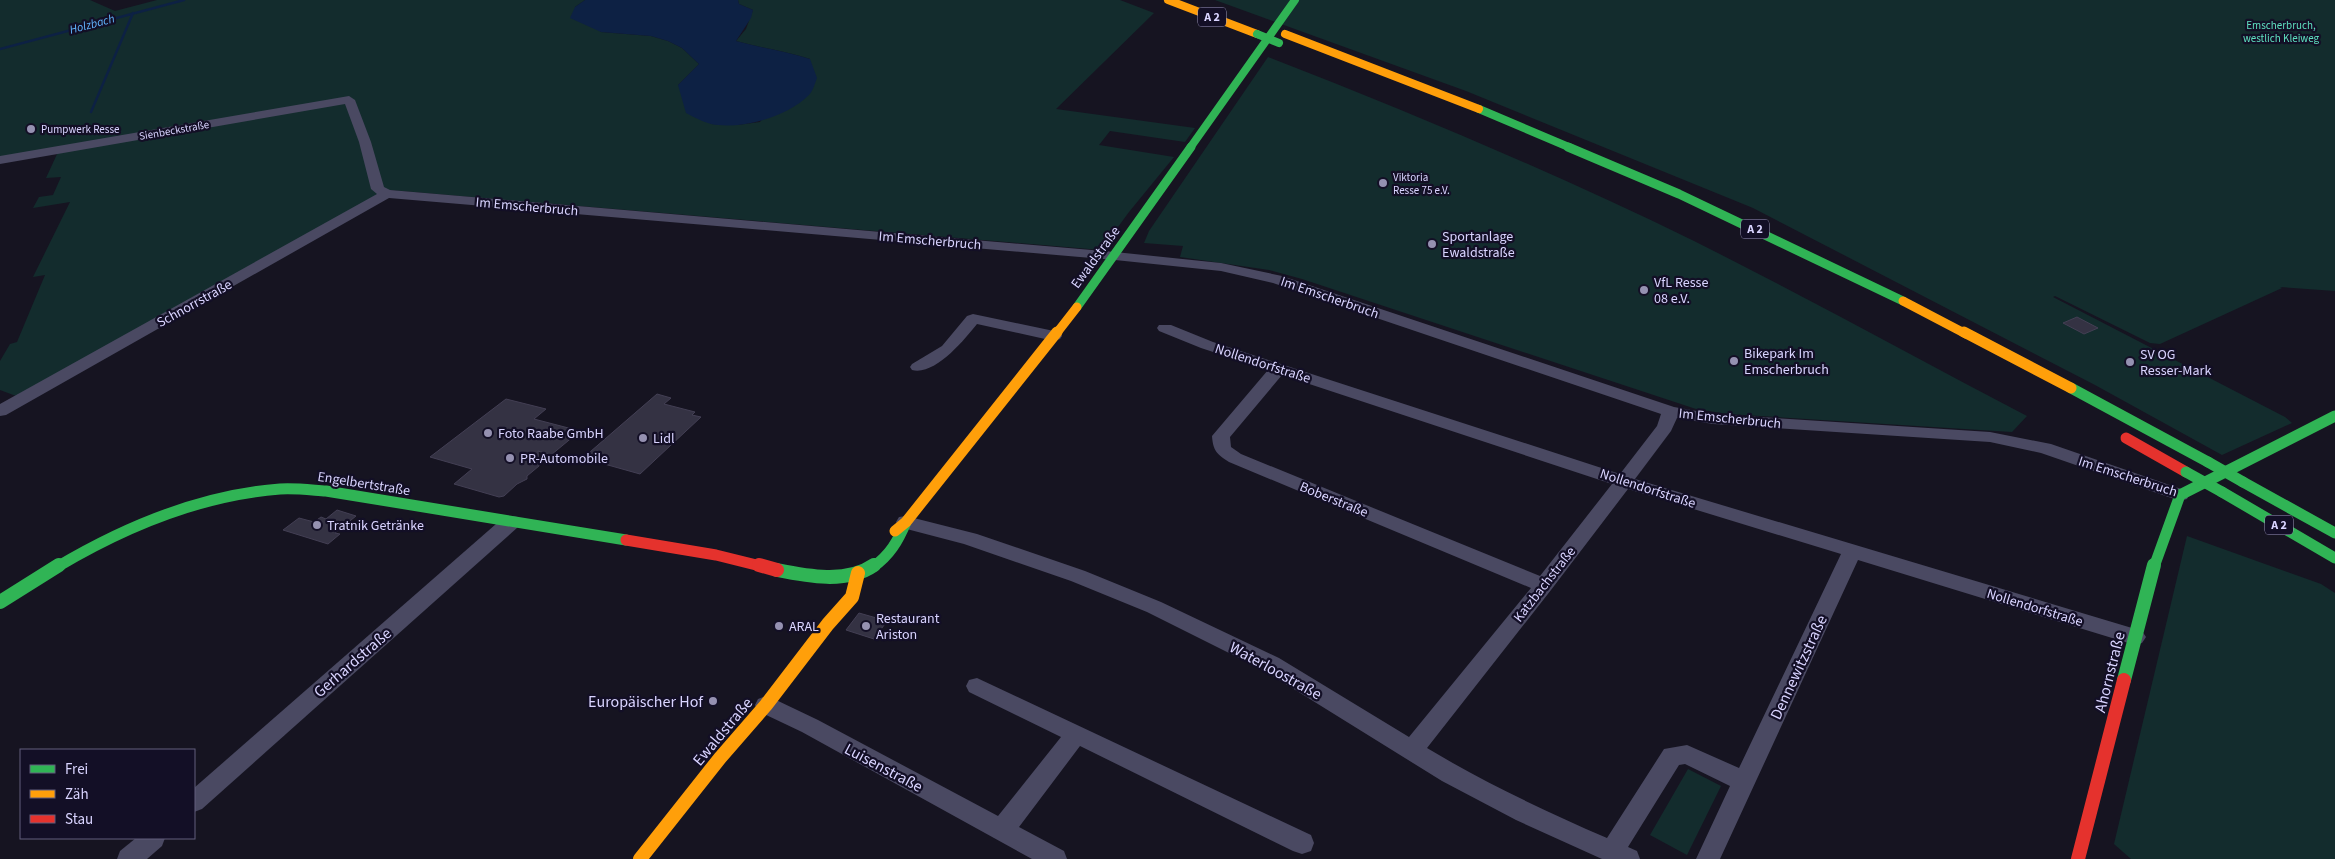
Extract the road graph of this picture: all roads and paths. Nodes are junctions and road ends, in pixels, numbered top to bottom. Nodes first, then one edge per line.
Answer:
1 (1168, 0) edge
2 (1194, 0) edge
3 (1295, 0) edge
4 (1260, 30) junction
5 (1282, 39) junction
6 (0, 160) edge
7 (1638, 190) dead end
8 (387, 194) junction
9 (1115, 256) junction
10 (1165, 328) dead end
11 (1054, 336) junction
12 (918, 367) dead end
13 (1279, 368) junction
14 (0, 411) edge
15 (1671, 412) junction
16 (2335, 416) edge
17 (2118, 434) dead end
18 (1623, 481) junction
19 (2180, 496) junction
20 (511, 522) junction
21 (906, 522) junction
22 (2335, 533) edge
23 (884, 539) dead end
24 (1852, 552) junction
25 (2335, 558) edge
26 (746, 560) junction
27 (827, 565) dead end
28 (858, 573) junction
29 (1544, 585) junction
30 (838, 587) junction
31 (0, 602) edge
32 (828, 624) junction
33 (2134, 637) junction
34 (978, 686) dead end
35 (766, 705) junction
36 (1076, 735) junction
37 (1411, 751) junction
38 (1744, 782) junction
39 (195, 801) edge
40 (1002, 830) junction
41 (152, 839) edge
42 (1302, 843) dead end
43 (1620, 855) edge
44 (129, 859) edge
45 (640, 859) edge
46 (1055, 859) edge
47 (1708, 859) edge
48 (2078, 859) edge

1 - 4 main road, A 2
2 - 4 main road, A 2
3 - 9 main road, Ewaldstraße
4 - 5 main road, A 2, bridge
5 - 7 main road, A 2
5 - 22 main road, A 2, bridge
6 - 8 street, Sienbeckstraße
8 - 9 street, Im Emscherbruch
8 - 14 street, Schnorrstraße
9 - 11 main road, Ewaldstraße
9 - 15 street, Im Emscherbruch
10 - 13 street, Nollendorfstraße
11 - 12 street
11 - 21 main road, Ewaldstraße
13 - 18 street, Nollendorfstraße
13 - 29 street, Boberstraße
15 - 18 street, Katzbachstraße
15 - 19 street, Im Emscherbruch
16 - 19 main road, Im Emscherbruch
17 - 25 main road, A 2, bridge
18 - 24 street, Nollendorfstraße
18 - 29 street, Katzbachstraße
19 - 33 main road, Ahornstraße
20 - 26 main road, Engelbertstraße
20 - 31 main road, Engelbertstraße
20 - 39 street, Gerhardstraße
21 - 23 main road, Ewaldstraße
21 - 28 main road, Ewaldstraße
21 - 37 street, Waterloostraße
24 - 33 street, Nollendorfstraße
24 - 38 street, Dennewitzstraße
26 - 27 main road, Engelbertstraße
26 - 30 main road, Engelbertstraße
28 - 30 main road, Engelbertstraße
28 - 30 main road, Ewaldstraße
28 - 32 main road, Ewaldstraße
29 - 37 street, Katzbachstraße
30 - 32 main road, Ewaldstraße
32 - 35 main road, Ewaldstraße
33 - 48 main road, Ahornstraße
34 - 36 street
35 - 40 street, Luisenstraße
35 - 45 main road, Ewaldstraße
36 - 40 street
36 - 42 street
37 - 43 street, Waterloostraße
38 - 43 street
38 - 47 street, Dennewitzstraße
40 - 46 street, Luisenstraße
41 - 44 street

